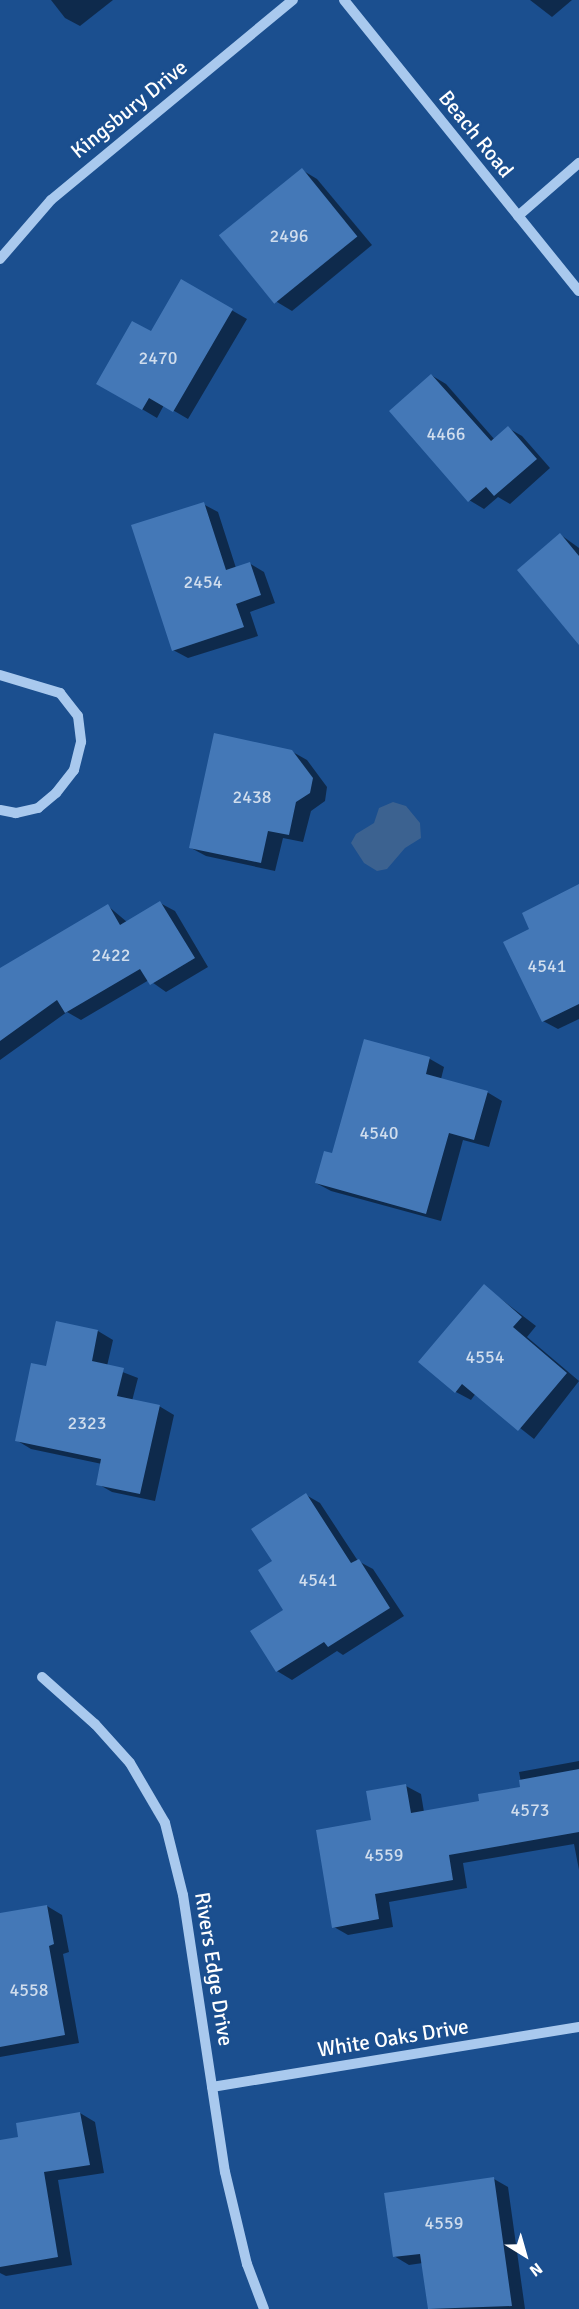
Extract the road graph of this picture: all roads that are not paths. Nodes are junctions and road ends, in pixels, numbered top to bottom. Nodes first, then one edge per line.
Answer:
1 (293, 0) edge
2 (344, 0) edge
3 (579, 163) edge
4 (518, 216) junction
5 (0, 259) edge
6 (579, 291) edge
7 (0, 675) edge
8 (0, 810) edge
9 (42, 1677) dead end
10 (579, 2027) edge
11 (212, 2087) junction
12 (264, 2309) edge

1 - 5 street, Kingsbury Drive
2 - 4 street, Beach Road
3 - 4 street
4 - 6 street, Beach Road
7 - 8 street
9 - 11 street, Rivers Edge Drive
10 - 11 street, White Oaks Drive
11 - 12 street, Rivers Edge Drive

